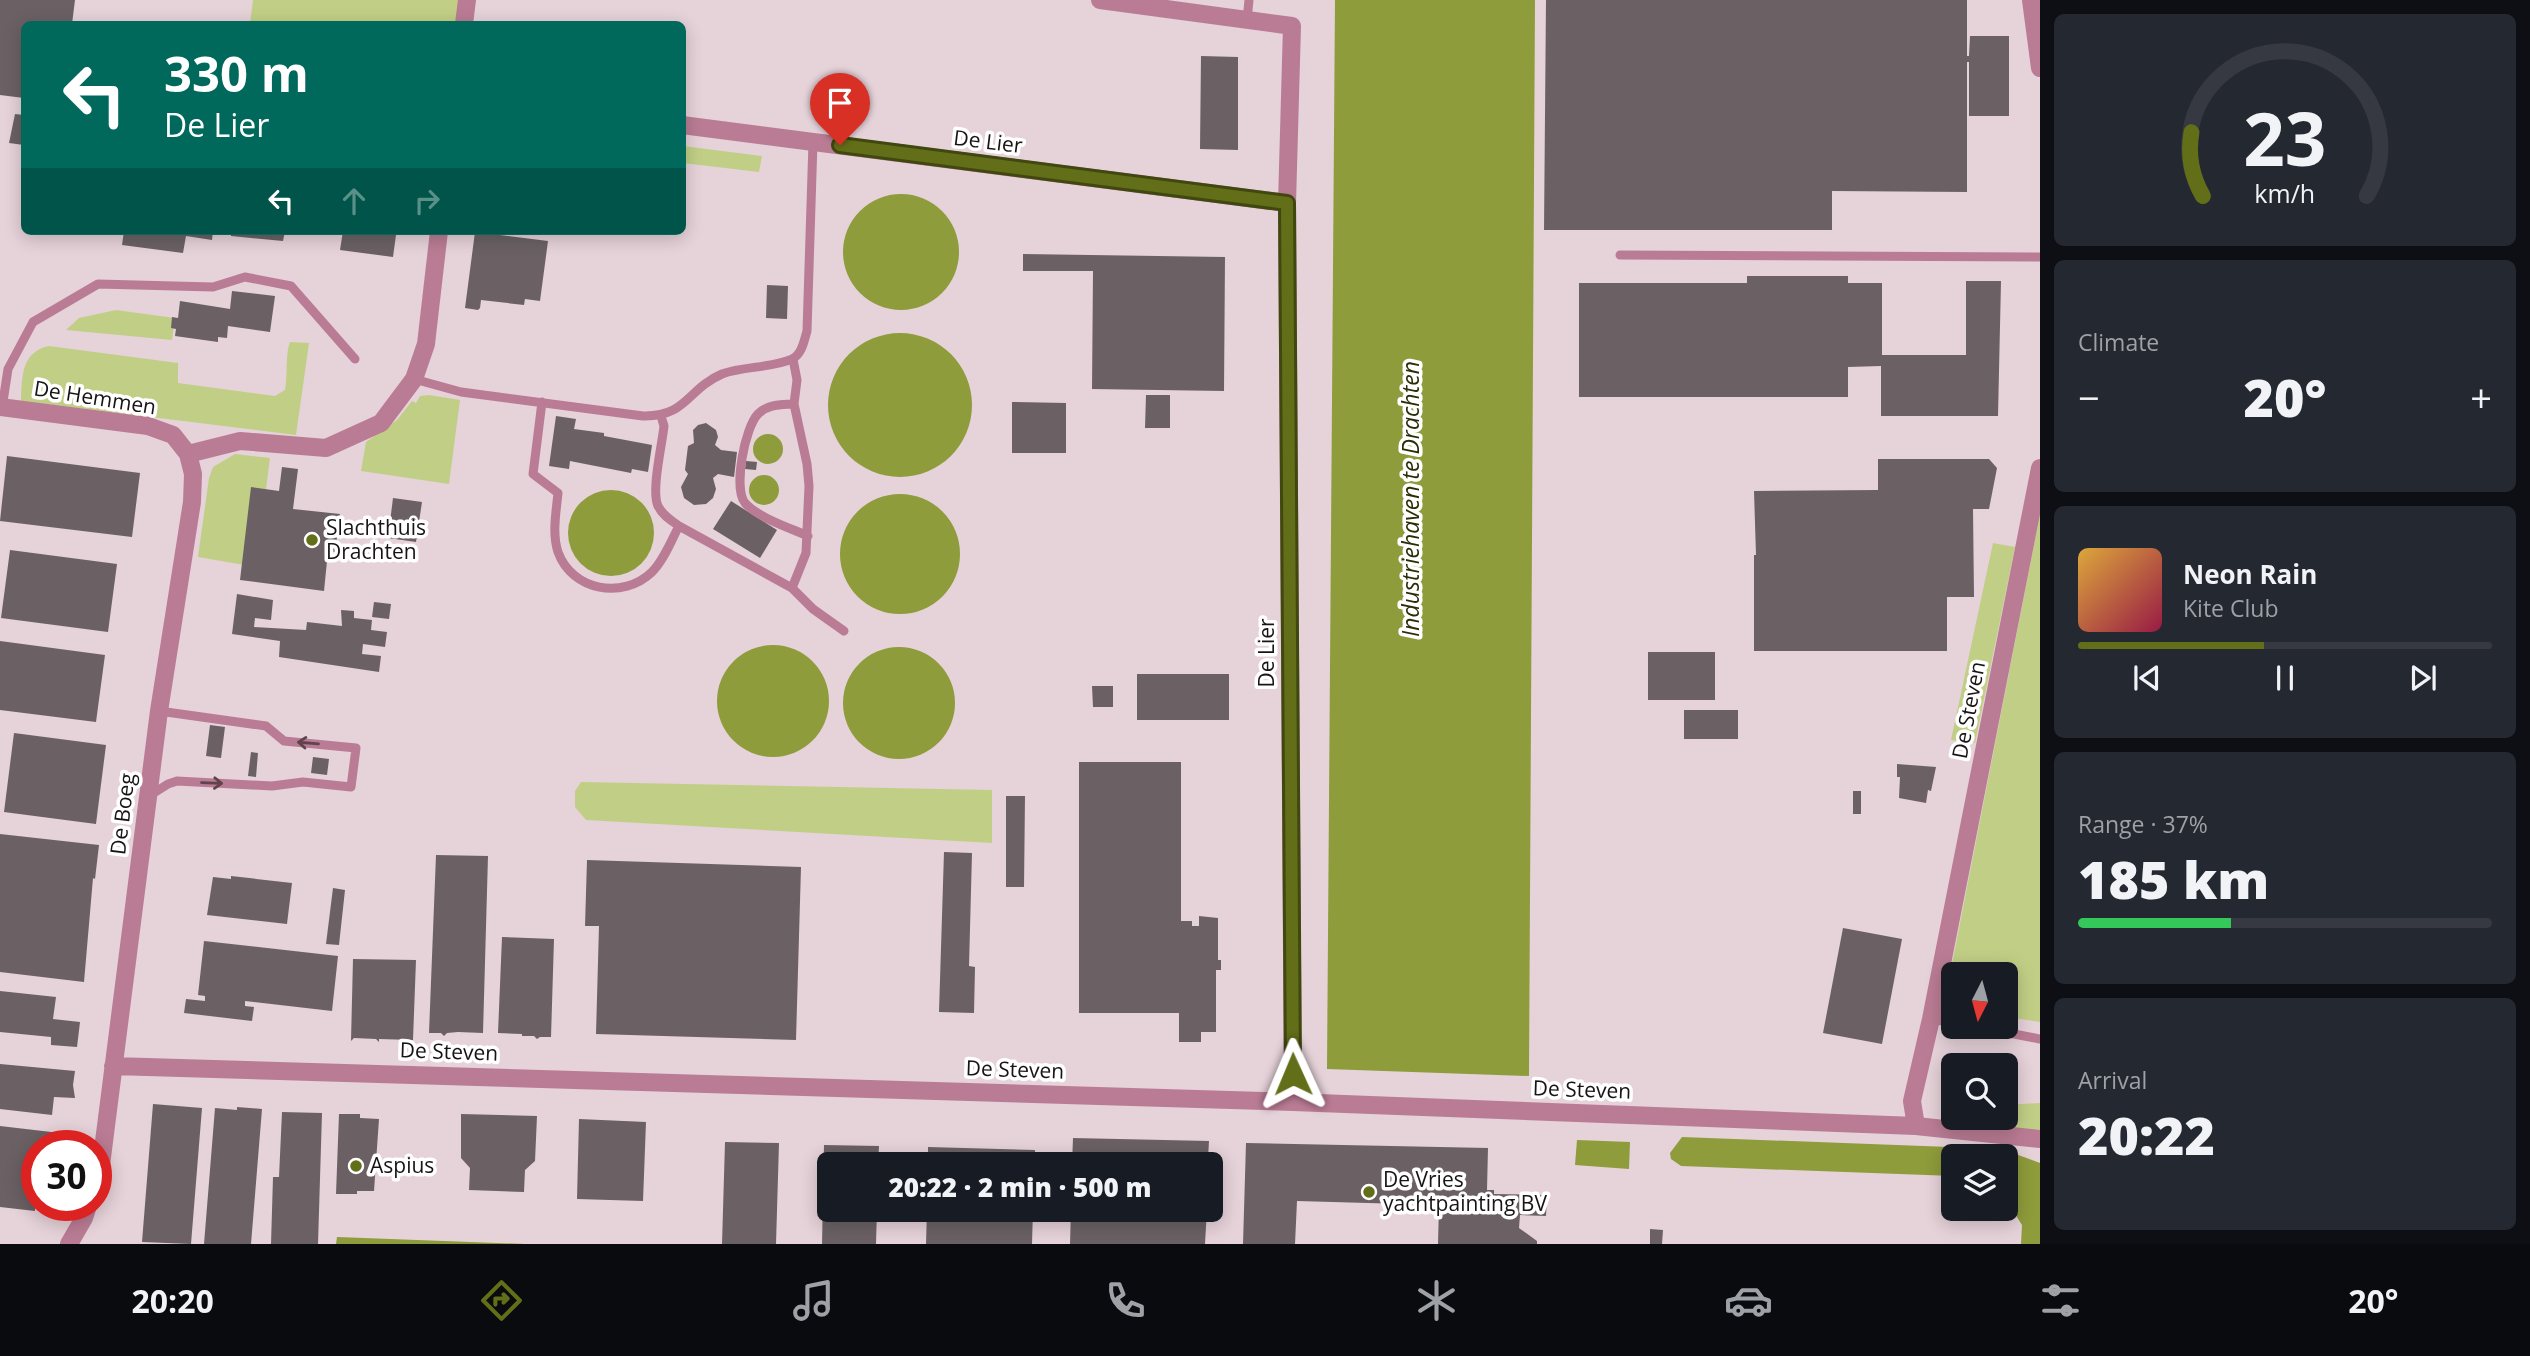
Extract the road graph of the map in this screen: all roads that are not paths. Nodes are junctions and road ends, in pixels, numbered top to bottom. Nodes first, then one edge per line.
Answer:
1 (467, 0) edge
2 (1100, 0) edge
3 (1249, 0) edge
4 (2031, 0) edge
5 (1135, 2) edge
6 (1247, 20) junction
7 (464, 21) edge
8 (2040, 68) edge
9 (686, 125) edge
10 (813, 142) junction
11 (1287, 203) junction
12 (439, 235) edge
13 (1620, 256) dead end
14 (2040, 257) edge
15 (355, 359) dead end
16 (793, 359) junction
17 (414, 379) junction
18 (542, 402) junction
19 (794, 404) junction
20 (1, 408) edge
21 (661, 416) junction
22 (188, 454) junction
23 (2040, 468) edge
24 (679, 526) junction
25 (808, 536) junction
26 (792, 588) junction
27 (844, 631) dead end
28 (159, 711) junction
29 (148, 797) junction
30 (1931, 1019) junction
31 (1941, 1021) edge
32 (2018, 1035) edge
33 (2040, 1039) edge
34 (113, 1066) junction
35 (1293, 1102) junction
36 (1916, 1126) junction
37 (105, 1130) edge
38 (2040, 1139) edge
39 (83, 1221) edge
40 (69, 1244) edge

1 - 7 street
2 - 5 street
3 - 6 lane
4 - 8 street
5 - 6 street
6 - 11 street, De Lier
9 - 10 street, De Lier
10 - 11 street, De Lier
10 - 16 lane
11 - 35 street, De Lier
12 - 17 street
13 - 14 lane
15 - 20 lane
16 - 19 lane
16 - 21 lane
17 - 18 lane
17 - 22 street
18 - 21 lane
18 - 24 lane
19 - 25 lane
19 - 25 lane
20 - 22 street, De Hemmen
21 - 24 lane
22 - 28 street, De Boeg
23 - 30 street, De Steven
24 - 26 lane
25 - 26 lane
26 - 27 lane
28 - 29 street, De Boeg
29 -> 28 lane
29 - 34 street, De Boeg
30 - 31 lane
30 - 36 street, De Steven
32 - 33 lane
34 - 35 street, De Steven
34 - 37 street, De Boeg
35 - 36 street, De Steven
36 - 38 street, De Steven
39 - 40 street

